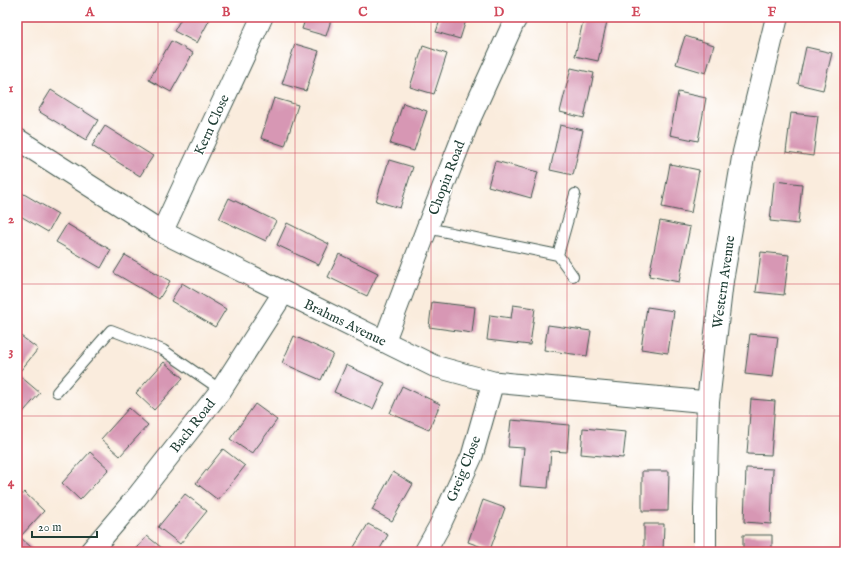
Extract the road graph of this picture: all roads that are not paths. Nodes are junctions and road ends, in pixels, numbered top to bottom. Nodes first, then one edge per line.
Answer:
1 (262, 17) edge
2 (517, 17) edge
3 (777, 17) edge
4 (17, 139) edge
5 (575, 194) dead end
6 (427, 228) junction
7 (162, 232) junction
8 (558, 255) junction
9 (573, 276) dead end
10 (284, 292) junction
11 (384, 342) junction
12 (493, 382) junction
13 (221, 390) junction
14 (57, 392) dead end
15 (708, 402) junction
16 (90, 552) edge
17 (425, 552) edge
18 (705, 552) edge

1 - 7 street, Kern Close
2 - 6 street, Chopin Road
3 - 15 street, Western Avenue
4 - 7 street, Brahms Avenue
5 - 8 lane
6 - 8 lane
6 - 11 street, Chopin Road
7 - 10 street, Brahms Avenue
8 - 9 lane
10 - 11 street, Brahms Avenue
10 - 13 street, Bach Road
11 - 12 street, Brahms Avenue
12 - 15 street, Brahms Avenue
12 - 17 street, Greig Close
13 - 14 lane
13 - 16 street, Bach Road
15 - 18 street, Western Avenue

